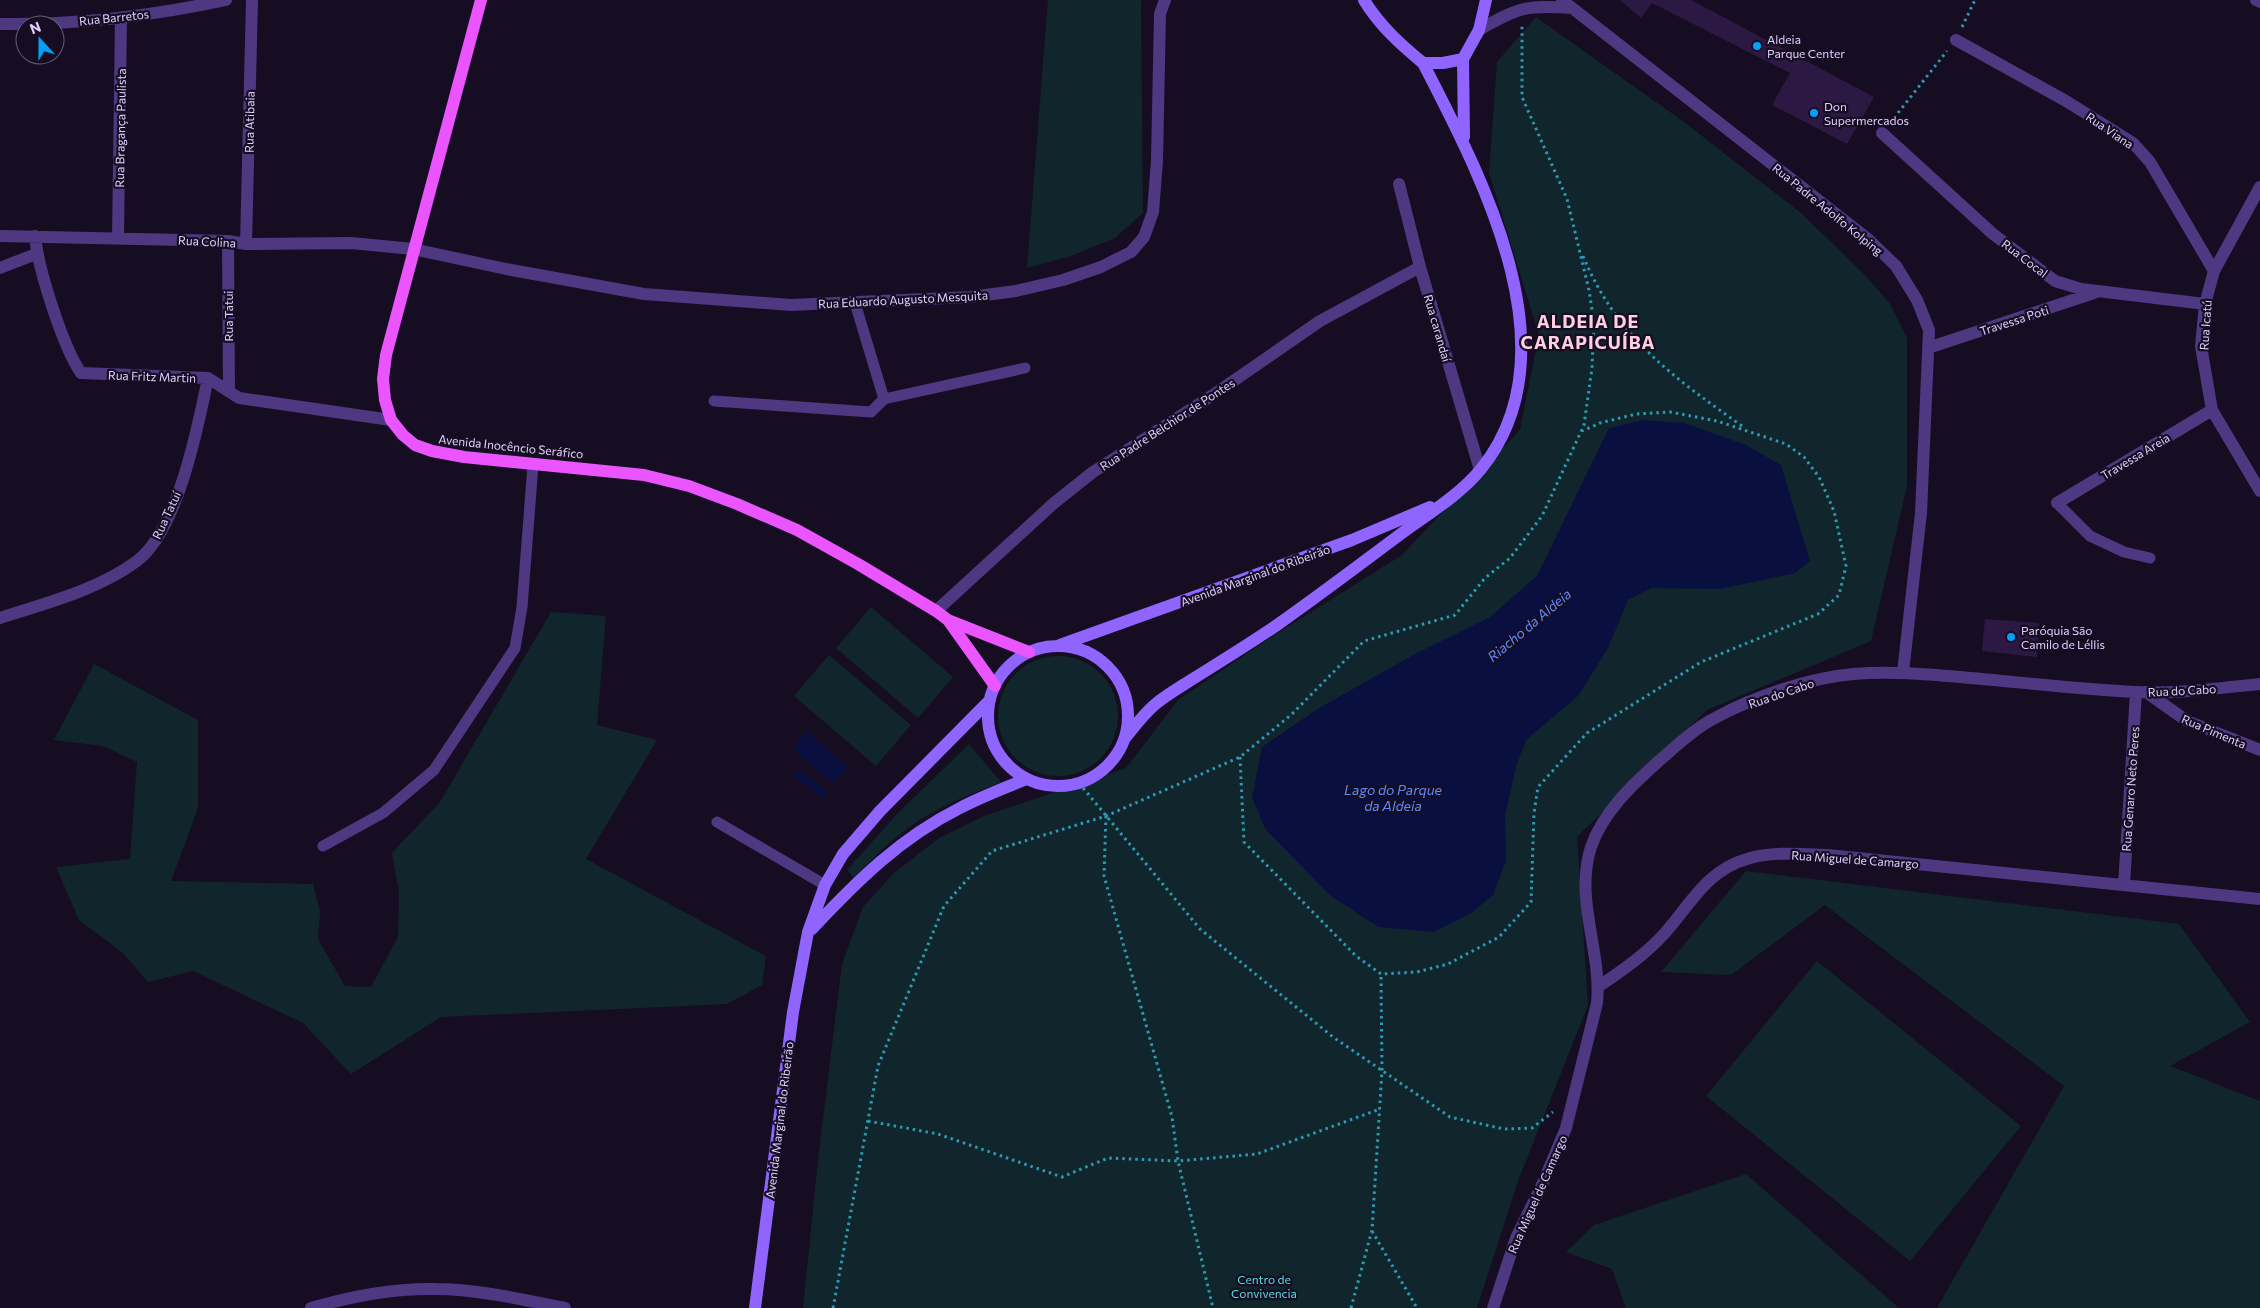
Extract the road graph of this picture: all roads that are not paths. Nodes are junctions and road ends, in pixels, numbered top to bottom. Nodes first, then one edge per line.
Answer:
1 (226, 0) edge
2 (252, 0) edge
3 (481, 0) edge
4 (1165, 0) edge
5 (1364, 0) edge
6 (1486, 0) edge
7 (2256, 0) edge
8 (2260, 2) edge
9 (1567, 4) edge
10 (122, 18) junction
11 (0, 24) edge
12 (1480, 30) junction
13 (1956, 40) road end
14 (1463, 59) junction
15 (1423, 63) junction
16 (1882, 133) road end
17 (1464, 142) junction
18 (1399, 184) dead end
19 (2260, 187) edge
20 (0, 236) edge
21 (35, 236) junction
22 (118, 238) junction
23 (228, 241) junction
24 (246, 244) junction
25 (413, 249) junction
26 (36, 254) junction
27 (1420, 267) junction
28 (0, 268) edge
29 (2214, 271) junction
30 (2099, 292) junction
31 (855, 303) junction
32 (2205, 304) junction
33 (1928, 348) junction
34 (1025, 368) dead end
35 (208, 378) junction
36 (229, 392) junction
37 (884, 399) junction
38 (714, 401) dead end
39 (2212, 410) junction
40 (391, 420) junction
41 (534, 465) junction
42 (1480, 470) junction
43 (2260, 491) edge
44 (1450, 498) junction
45 (2058, 503) joint
46 (2150, 558) dead end
47 (936, 611) junction
48 (0, 618) edge
49 (948, 620) junction
50 (1057, 646) junction
51 (1029, 652) junction
52 (1902, 672) junction
53 (2260, 684) edge
54 (994, 686) junction
55 (2141, 692) junction
56 (990, 700) junction
57 (1125, 738) junction
58 (2260, 750) edge
59 (1026, 779) junction
60 (716, 822) dead end
61 (323, 846) dead end
62 (825, 885) junction
63 (2124, 885) junction
64 (2260, 899) edge
65 (808, 932) junction
66 (1598, 987) junction
67 (504, 1302) edge
68 (334, 1305) edge
69 (311, 1308) edge
70 (565, 1308) edge
71 (755, 1308) edge
72 (1493, 1308) edge

1 - 10 street, Rua Barretos
2 - 24 street, Rua Atibaia
3 - 25 main road, Avenida Inocêncio Seráfico
4 - 31 street, Rua Eduardo Augusto Mesquita
5 - 15 main road
6 - 12 main road
7 - 8 street
9 - 12 street, Rua Padre Adolfo Kolping
9 - 33 street, Rua Padre Adolfo Kolping
10 - 11 street, Rua Barretos
10 - 22 street, Rua Bragança Paulista
12 - 14 main road
13 - 29 street, Rua Viana
14 - 15 main road
14 - 17 main road, Avenida Marginal do Ribeirão
15 - 17 main road, Avenida Marginal do Ribeirão
16 - 30 street, Rua Cocal
17 - 42 main road, Avenida Marginal do Ribeirão
18 - 27 street, Rua carandaí
19 - 29 street, Rua Icatú
20 - 21 street, Rua Colina
21 - 22 street, Rua Colina
21 - 26 street, Rua Fritz Martin
22 - 23 street, Rua Colina
23 - 24 street, Rua Colina
23 - 36 street, Rua Tatui
24 - 25 street, Rua Colina
25 - 31 street, Rua Eduardo Augusto Mesquita
25 - 40 main road, Avenida Inocêncio Seráfico
26 - 28 street
26 - 35 street, Rua Fritz Martin
27 - 42 street, Rua carandaí
27 - 47 street, Rua Padre Belchior de Pontes
29 - 32 street, Rua Icatú
30 - 32 street, Rua Cocal
30 - 33 street, Travessa Poti
31 - 37 lane
32 - 39 street, Rua Icatú
33 - 52 street, Rua Padre Adolfo Kolping
34 - 37 lane
35 - 36 street, Rua Fritz Martin
35 - 48 street, Rua Tatuí
36 - 40 street, Rua Fritz Martin
37 - 38 lane
39 - 43 street, Rua Icatú
39 - 45 street, Travessa Areia
40 - 41 main road, Avenida Inocêncio Seráfico
41 - 47 main road, Avenida Inocêncio Seráfico
41 - 61 lane
42 - 44 main road, Avenida Marginal do Ribeirão
44 - 50 main road, Avenida Marginal do Ribeirão
44 - 57 main road, Avenida Marginal do Ribeirão
45 - 46 lane
47 - 49 main road, Avenida Inocêncio Seráfico
49 - 51 main road, Avenida Inocêncio Seráfico
49 - 54 main road, Avenida Inocêncio Seráfico
50 - 51 main road, Avenida Marginal do Ribeirão
50 - 57 main road, Avenida Marginal do Ribeirão
51 - 54 main road, Avenida Marginal do Ribeirão
52 - 55 street, Rua do Cabo
52 - 66 street, Rua do Cabo
53 - 55 street, Rua do Cabo
54 - 56 main road, Avenida Marginal do Ribeirão
55 - 58 street, Rua Pimenta
55 - 63 street, Rua Genaro Neto Peres
56 - 59 main road, Avenida Marginal do Ribeirão
56 - 62 main road, Avenida Marginal do Ribeirão
57 - 59 main road, Avenida Marginal do Ribeirão
59 - 65 main road
60 - 62 lane
62 - 65 main road, Avenida Marginal do Ribeirão
63 - 64 street, Rua Miguel de Camargo
63 - 66 street, Rua Miguel de Camargo
65 - 71 main road, Avenida Marginal do Ribeirão
66 - 72 street, Rua Miguel de Camargo
67 - 68 street
67 - 70 street
68 - 69 street

